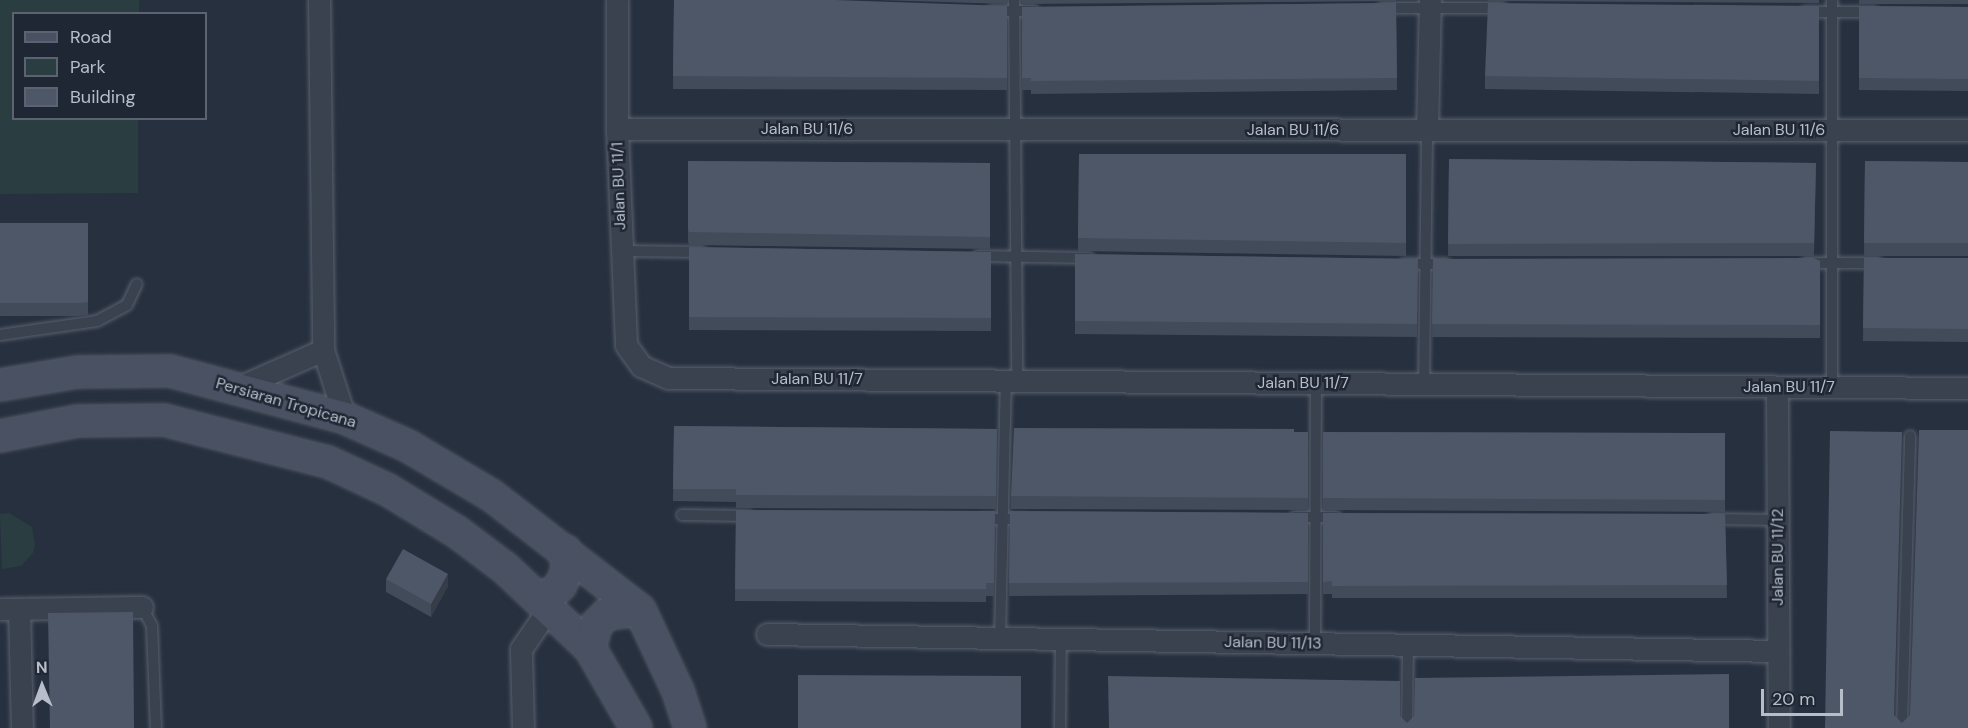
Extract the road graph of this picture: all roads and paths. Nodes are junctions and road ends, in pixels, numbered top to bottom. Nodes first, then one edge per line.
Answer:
1 (319, 0) edge
2 (617, 0) edge
3 (1014, 0) edge
4 (1832, 0) edge
5 (1430, 4) edge
6 (1370, 8) edge
7 (1512, 9) edge
8 (980, 10) edge
9 (1050, 11) edge
10 (1014, 12) junction
11 (1796, 12) edge
12 (1832, 12) junction
13 (1886, 12) edge
14 (617, 129) junction
15 (1017, 130) junction
16 (1427, 130) junction
17 (1832, 130) junction
18 (1968, 130) edge
19 (621, 251) junction
20 (717, 253) edge
21 (969, 256) edge
22 (1017, 257) junction
23 (1099, 258) edge
24 (1391, 263) edge
25 (1796, 263) edge
26 (1832, 263) junction
27 (1888, 263) edge
28 (1426, 264) junction
29 (1462, 264) edge
30 (137, 284) dead end
31 (0, 335) edge
32 (323, 350) junction
33 (641, 366) joint
34 (1011, 381) junction
35 (1316, 383) junction
36 (1424, 384) junction
37 (0, 385) edge
38 (239, 387) junction
39 (1777, 387) junction
40 (1832, 387) junction
41 (1968, 388) edge
42 (345, 418) junction
43 (0, 436) edge
44 (1910, 436) dead end
45 (682, 515) dead end
46 (765, 516) edge
47 (1315, 517) junction
48 (1280, 518) edge
49 (1351, 518) edge
50 (967, 519) edge
51 (1003, 519) junction
52 (1037, 519) edge
53 (1695, 519) edge
54 (1778, 520) junction
55 (566, 551) junction
56 (543, 603) junction
57 (142, 607) joint
58 (9, 609) edge
59 (640, 610) junction
60 (767, 634) dead end
61 (1000, 639) junction
62 (1061, 639) junction
63 (1315, 644) junction
64 (1408, 645) junction
65 (590, 648) junction
66 (1778, 651) junction
67 (22, 728) edge
68 (156, 728) edge
69 (523, 728) edge
70 (636, 728) edge
71 (690, 728) edge
72 (1060, 728) edge
73 (1407, 728) edge
74 (1779, 728) edge
75 (1902, 728) edge

1 - 32 street
2 - 14 street, Jalan BU 11/1
3 - 10 lane
4 - 12 lane
5 - 6 lane
5 - 7 lane
5 - 16 street
8 - 10 lane
9 - 10 lane
10 - 15 lane
11 - 12 lane
12 - 13 lane
12 - 17 lane
14 - 15 street, Jalan BU 11/6
14 - 19 street, Jalan BU 11/1
15 - 16 street, Jalan BU 11/6
15 - 22 lane
16 - 17 street, Jalan BU 11/6
16 - 28 lane
17 - 18 street, Jalan BU 11/6
17 - 26 lane
19 - 20 lane
19 - 33 street, Jalan BU 11/1
21 - 22 lane
22 - 23 lane
22 - 34 lane
24 - 28 lane
25 - 26 lane
26 - 27 lane
26 - 40 lane
28 - 29 lane
28 - 36 lane
30 - 31 lane
32 - 38 street
32 - 42 street
33 - 34 street, Jalan BU 11/7
34 - 35 street, Jalan BU 11/7
34 - 51 lane
35 - 36 street, Jalan BU 11/7
35 - 47 lane
36 - 39 street, Jalan BU 11/7
37 - 38 main road, Persiaran Tropicana
38 - 42 main road, Persiaran Tropicana
39 - 40 street, Jalan BU 11/7
39 - 54 street, Jalan BU 11/12
40 - 41 street, Jalan BU 11/7
42 - 55 main road, Persiaran Tropicana
43 - 56 main road
44 - 75 lane
45 - 46 lane
47 - 48 lane
47 - 49 lane
47 - 63 lane
50 - 51 lane
51 - 52 lane
51 - 61 lane
53 - 54 lane
54 - 66 street, Jalan BU 11/12
55 - 56 main road
55 - 59 main road, Persiaran Tropicana
56 - 65 main road
56 - 69 street
57 - 58 street
57 - 68 lane
58 - 67 street
59 - 65 main road
59 - 71 main road, Persiaran Tropicana
60 - 61 street, Jalan BU 11/13
61 - 62 street, Jalan BU 11/13
62 - 63 street, Jalan BU 11/13
62 - 72 lane
63 - 64 street, Jalan BU 11/13
64 - 66 street, Jalan BU 11/13
64 - 73 lane
65 - 70 main road
66 - 74 street, Jalan BU 11/12

